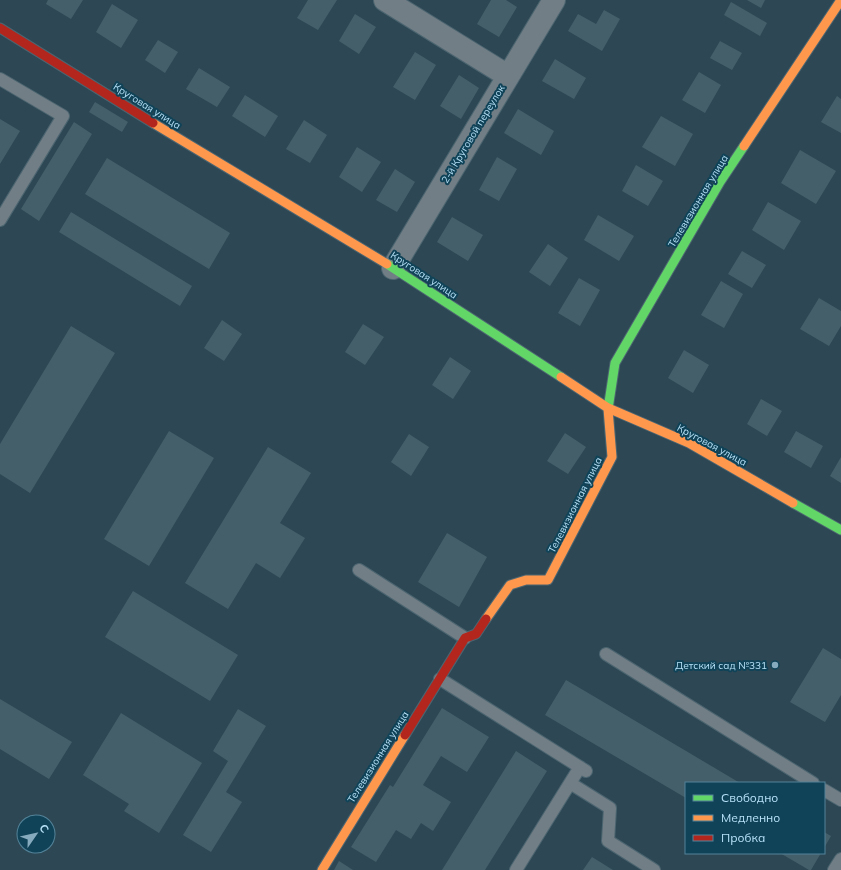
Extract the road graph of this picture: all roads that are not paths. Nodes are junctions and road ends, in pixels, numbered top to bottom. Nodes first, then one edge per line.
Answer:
1 (385, 0) edge
2 (554, 0) edge
3 (841, 0) edge
4 (0, 28) edge
5 (508, 76) junction
6 (0, 79) edge
7 (0, 220) edge
8 (393, 268) junction
9 (608, 408) junction
10 (841, 530) edge
11 (359, 570) dead end
12 (465, 638) junction
13 (606, 654) dead end
14 (440, 679) junction
15 (812, 782) edge
16 (570, 783) junction
17 (825, 791) edge
18 (841, 800) edge
19 (841, 859) edge
20 (322, 870) edge
21 (516, 870) edge
22 (654, 870) edge
23 (834, 870) edge

1 - 5 street
2 - 5 street, 2-й Круговой переулок
3 - 9 street, Телевизионная улица
4 - 8 street, Круговая улица
5 - 8 street, 2-й Круговой переулок
6 - 7 lane
8 - 9 street, Круговая улица
9 - 10 street, Круговая улица
9 - 12 street, Телевизионная улица
11 - 12 lane
12 - 14 street, Телевизионная улица
13 - 15 lane
14 - 16 lane
14 - 20 street, Телевизионная улица
16 - 21 lane
16 - 22 lane
17 - 18 lane
19 - 23 lane

